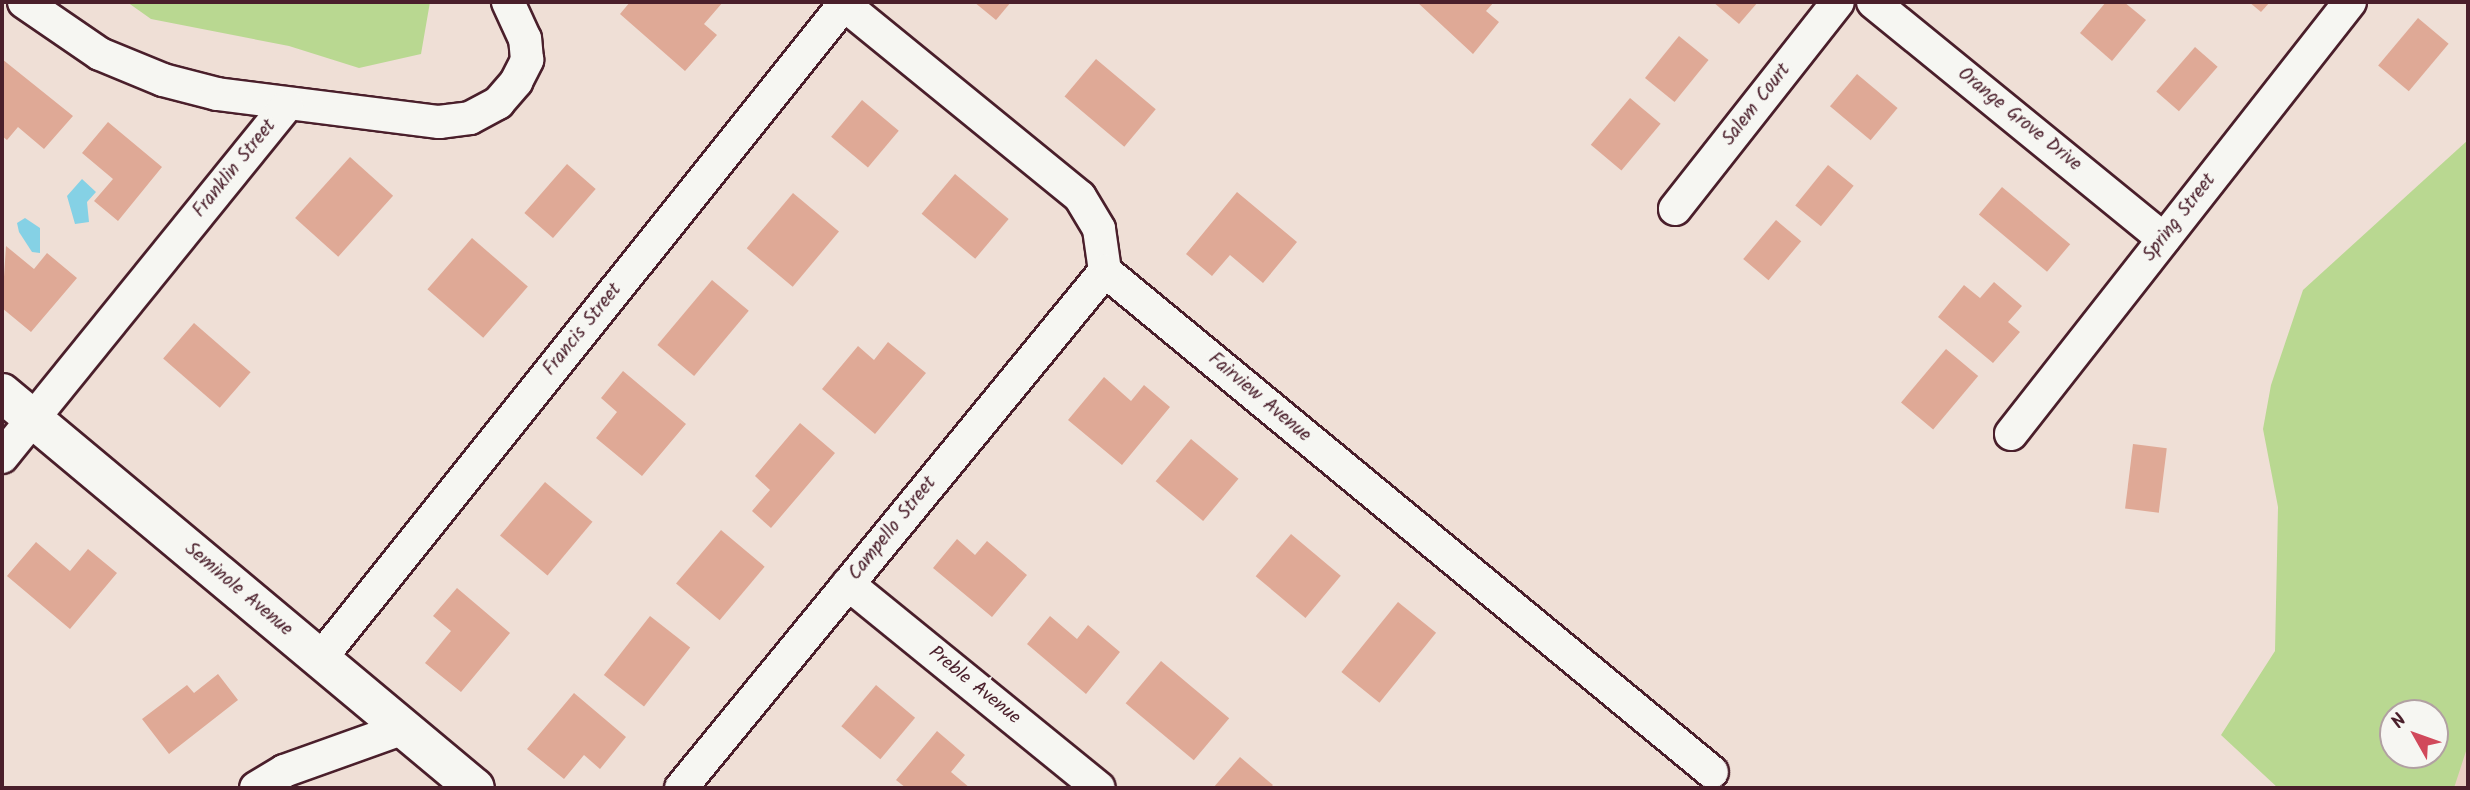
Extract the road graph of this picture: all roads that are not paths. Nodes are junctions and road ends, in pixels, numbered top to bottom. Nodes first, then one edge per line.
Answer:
1 (24, 2) edge
2 (508, 2) edge
3 (1838, 2) edge
4 (1873, 2) edge
5 (2350, 2) edge
6 (844, 3) edge
7 (287, 105) junction
8 (1675, 209) dead end
9 (2164, 239) junction
10 (1105, 271) junction
11 (2, 393) edge
12 (33, 419) junction
13 (2011, 434) dead end
14 (2, 457) edge
15 (848, 584) junction
16 (320, 659) junction
17 (401, 729) junction
18 (1712, 772) dead end
19 (257, 788) edge
20 (475, 788) edge
21 (681, 788) edge
22 (1099, 788) edge

1 - 7 street
2 - 7 street, Franklin Street
3 - 8 street, Salem Court
4 - 9 street, Orange Grove Drive
5 - 9 street, Spring Street
6 - 10 street
6 - 16 street, Francis Street
7 - 12 street, Franklin Street
9 - 13 street, Spring Street
10 - 15 street, Campello Street
10 - 18 street, Fairview Avenue
11 - 12 street, Seminole Avenue
12 - 14 street, Franklin Street
12 - 16 street, Seminole Avenue
15 - 21 street, Campello Street
15 - 22 street, Preble Avenue
16 - 17 street, Seminole Avenue
17 - 19 street
17 - 20 street, Seminole Avenue

